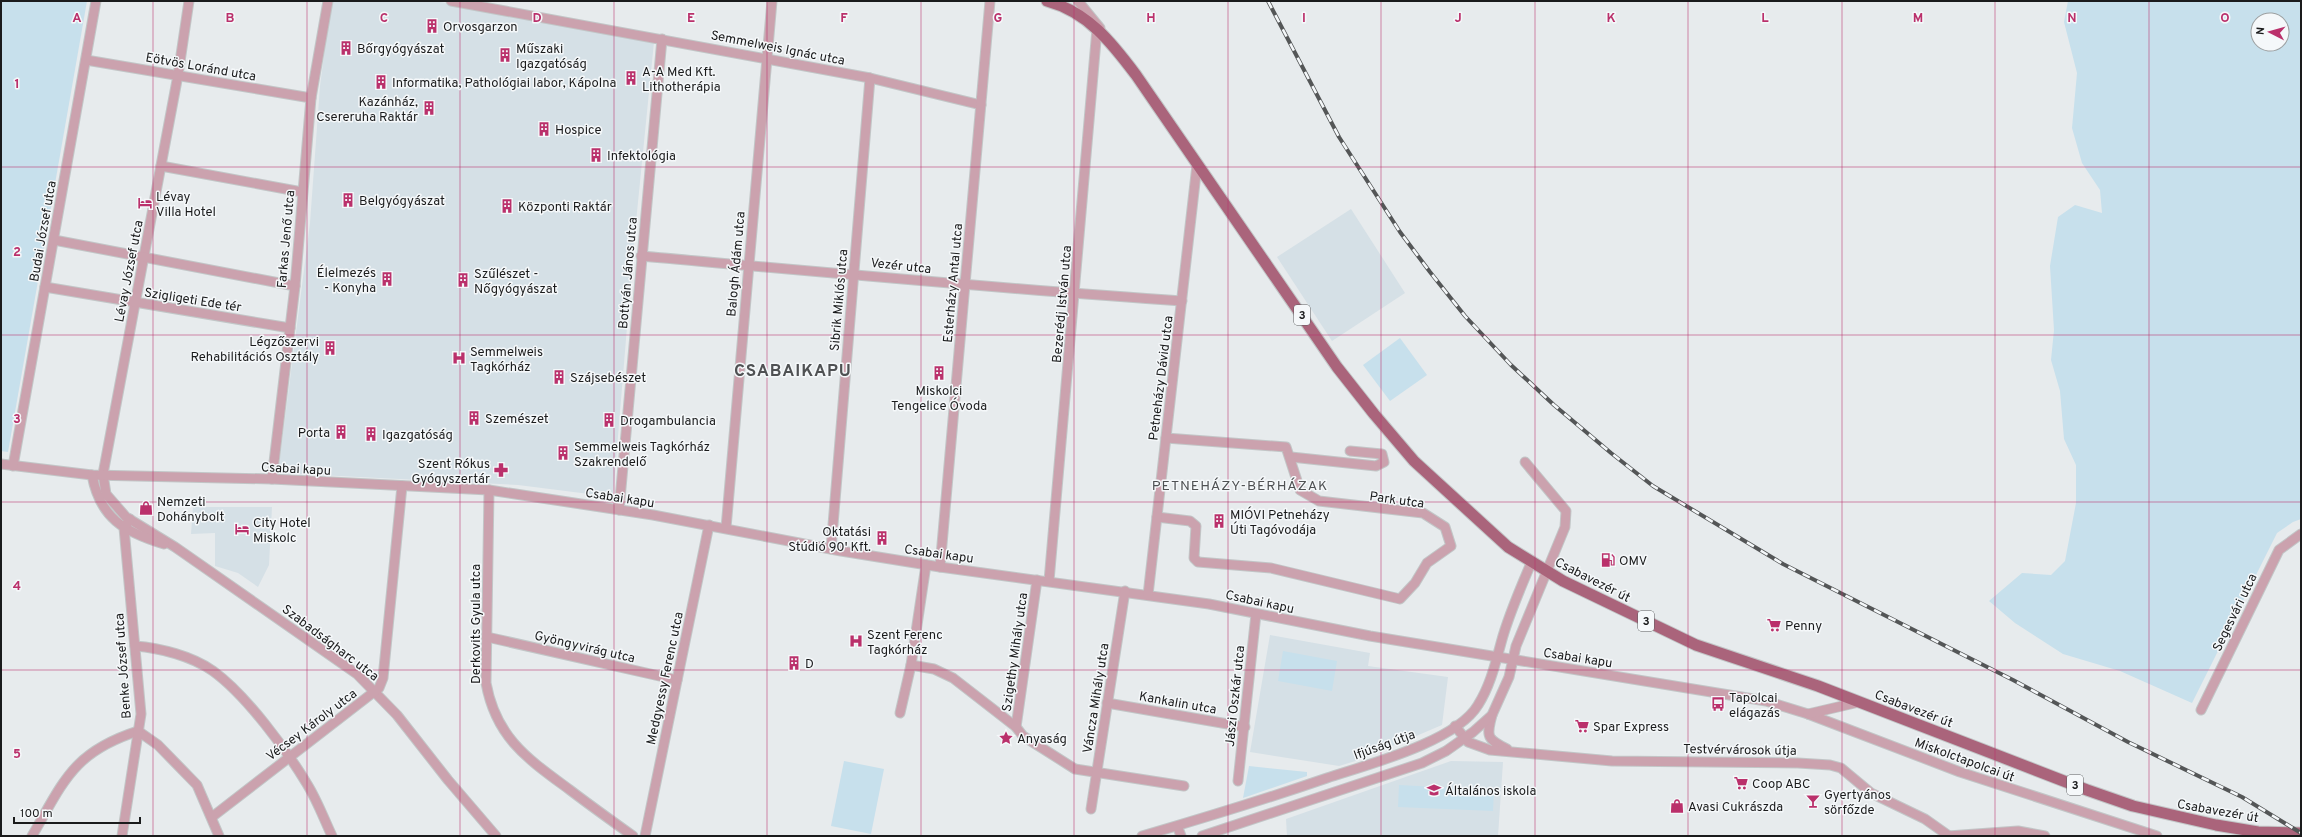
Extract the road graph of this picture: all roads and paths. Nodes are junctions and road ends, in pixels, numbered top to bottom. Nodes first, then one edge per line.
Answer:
1 (96, 1) edge
2 (189, 1) edge
3 (328, 1) edge
4 (451, 1) edge
5 (772, 1) edge
6 (990, 1) edge
7 (1047, 1) edge
8 (1078, 1) edge
9 (486, 4) edge
10 (1068, 6) edge
11 (1097, 29) junction
12 (1107, 37) junction
13 (662, 39) junction
14 (766, 58) junction
15 (86, 60) junction
16 (178, 75) junction
17 (870, 78) junction
18 (311, 98) junction
19 (981, 105) junction
20 (1197, 165) junction
21 (161, 166) junction
22 (302, 192) junction
23 (54, 240) junction
24 (641, 256) junction
25 (144, 257) junction
26 (748, 265) junction
27 (853, 273) junction
28 (965, 285) junction
29 (294, 286) junction
30 (45, 288) junction
31 (1075, 294) junction
32 (1182, 301) junction
33 (136, 302) junction
34 (290, 328) junction
35 (1166, 438) junction
36 (1350, 451) dead end
37 (1291, 457) junction
38 (1525, 462) dead end
39 (1, 464) edge
40 (13, 466) junction
41 (104, 474) junction
42 (92, 475) junction
43 (272, 479) junction
44 (402, 486) junction
45 (489, 490) junction
46 (619, 510) junction
47 (1157, 517) junction
48 (130, 519) junction
49 (709, 525) junction
50 (124, 528) junction
51 (726, 528) junction
52 (2301, 534) edge
53 (175, 547) junction
54 (831, 549) junction
55 (1532, 561) junction
56 (926, 565) junction
57 (940, 567) junction
58 (1546, 571) junction
59 (1037, 580) junction
60 (1049, 581) junction
61 (1125, 591) junction
62 (1148, 595) junction
63 (1256, 614) junction
64 (487, 637) junction
65 (135, 646) junction
66 (1498, 656) junction
67 (1514, 659) junction
68 (912, 665) junction
69 (677, 680) junction
70 (375, 692) junction
71 (1845, 696) junction
72 (1766, 701) joint
73 (1859, 702) junction
74 (1107, 703) junction
75 (1836, 706) junction
76 (2201, 710) dead end
77 (900, 713) dead end
78 (1808, 714) junction
79 (1492, 715) junction
80 (1455, 726) junction
81 (1016, 727) junction
82 (1245, 727) junction
83 (138, 731) junction
84 (1465, 739) junction
85 (1510, 751) junction
86 (289, 758) junction
87 (1097, 772) junction
88 (1238, 781) dead end
89 (1184, 786) dead end
90 (1091, 809) dead end
91 (212, 817) junction
92 (1202, 818) junction
93 (1179, 832) edge
94 (2301, 834) edge
95 (32, 836) edge
96 (122, 836) edge
97 (220, 836) edge
98 (332, 836) edge
99 (496, 836) edge
100 (633, 836) edge
101 (645, 836) edge
102 (1142, 836) edge
103 (1151, 836) edge
104 (1202, 836) edge
105 (1949, 836) edge
106 (2045, 836) edge
107 (2157, 836) edge

1 - 15 street, Budai József utca
2 - 16 street, Lévay József utca
3 - 18 street, Farkas Jenő utca
4 - 9 street, Semmelweis Ignác utca
5 - 14 street, Balogh Ádám utca
6 - 19 street, Esterházy Antal utca
7 - 10 main road, 3
8 - 12 street
9 - 13 street, Semmelweis Ignác utca
10 - 11 main road, 3
11 - 12 main road, 3
11 - 31 street, Bezerédj István utca
12 - 20 main road, 3
13 - 14 street, Semmelweis Ignác utca
13 - 24 street, Bottyán János utca
14 - 17 street, Semmelweis Ignác utca
14 - 26 street, Balogh Ádám utca
15 - 16 street, Eötvös Loránd utca
15 - 23 street, Budai József utca
16 - 18 street, Eötvös Loránd utca
16 - 21 street, Lévay József utca
17 - 19 street, Semmelweis Ignác utca
17 - 27 street, Sibrik Miklós utca
18 - 22 street, Farkas Jenő utca
19 - 28 street, Esterházy Antal utca
20 - 32 street, Petneházy Dávid utca
20 - 55 main road, 3
21 - 22 street
21 - 25 street, Lévay József utca
22 - 29 street, Farkas Jenő utca
23 - 25 street
23 - 30 street, Budai József utca
24 - 26 street, Vezér utca
24 - 46 street, Bottyán János utca
25 - 29 street
25 - 33 street, Lévay József utca
26 - 27 street, Vezér utca
26 - 51 street, Balogh Ádám utca
27 - 28 street, Vezér utca
27 - 54 street, Sibrik Miklós utca
28 - 31 street, Vezér utca
28 - 57 street, Esterházy Antal utca
29 - 34 street, Farkas Jenő utca
30 - 33 street, Szigligeti Ede tér
30 - 40 street, Budai József utca
31 - 32 street, Vezér utca
31 - 60 street, Bezerédj István utca
32 - 35 street, Petneházy Dávid utca
33 - 34 street, Szigligeti Ede tér
33 - 41 street, Lévay József utca
34 - 43 street, Farkas Jenő utca
35 - 37 street
35 - 47 street, Petneházy Dávid utca
36 - 37 street
37 - 47 street, Park utca
38 - 58 street
39 - 40 street, Csabai kapu
40 - 42 street, Csabai kapu
41 - 42 street, Csabai kapu
41 - 43 street, Csabai kapu
41 - 48 street, Szabadságharc utca
42 - 50 street, Szabadságharc utca
43 - 44 street, Csabai kapu
44 - 45 street, Csabai kapu
44 - 70 street, Vécsey Károly utca
45 - 46 street, Csabai kapu
45 - 64 street, Derkovits Gyula utca
46 - 49 street, Csabai kapu
47 - 62 street, Petneházy Dávid utca
48 - 50 street
48 - 53 street, Szabadságharc utca
49 - 51 street, Csabai kapu
49 - 69 street, Medgyessy Ferenc utca
50 - 53 street, Szabadságharc utca
50 - 65 street, Benke József utca
51 - 54 street, Csabai kapu
52 - 76 street, Segesvári utca
53 - 70 street, Szabadságharc utca
54 - 56 street, Csabai kapu
55 - 58 main road, Csabavezér út / 3
55 - 66 street, Ifjúság útja
56 - 57 street, Csabai kapu
56 - 68 street
57 - 59 street, Csabai kapu
58 - 67 street
58 - 71 main road, Csabavezér út / 3
59 - 60 street, Csabai kapu
59 - 81 street, Szigethy Mihály utca
60 - 61 street, Csabai kapu
61 - 62 street, Csabai kapu
61 - 74 street, Váncza Mihály utca
62 - 63 street, Csabai kapu
63 - 66 street, Csabai kapu
63 - 82 street, Jászi Oszkár utca
64 - 69 street, Gyöngyvirág utca
64 - 100 street, Derkovits Gyula utca
65 - 83 street, Benke József utca
65 - 86 street
66 - 67 street, Csabai kapu
66 - 80 street, Ifjúság útja
67 - 72 street, Csabai kapu
67 - 79 street
68 - 77 street
68 - 81 street
69 - 101 street, Medgyessy Ferenc utca
70 - 86 street, Vécsey Károly utca
70 - 99 street, Szabadságharc utca
71 - 73 main road, Csabavezér út / 3
71 - 75 street
72 - 78 street, Miskolctapolcai út
73 - 75 street
73 - 94 main road, Csabavezér út / 3
74 - 82 street, Kankalin utca
74 - 87 street, Váncza Mihály utca
75 - 78 street
78 - 107 street, Miskolctapolcai út
79 - 84 street
79 - 85 street, Testvérvárosok útja
80 - 84 street, Testvérvárosok útja
80 - 92 street, Ifjúság útja
81 - 87 street
82 - 88 street, Jászi Oszkár utca
83 - 91 street
83 - 95 street
83 - 96 street, Benke József utca
84 - 85 street, Testvérvárosok útja
84 - 104 street
85 - 105 street, Testvérvárosok útja
86 - 91 street, Vécsey Károly utca
86 - 98 street
87 - 89 street
87 - 90 street, Váncza Mihály utca
91 - 97 street
92 - 93 street
92 - 102 street, Ifjúság útja
93 - 103 street
105 - 106 street, Testvérvárosok útja

